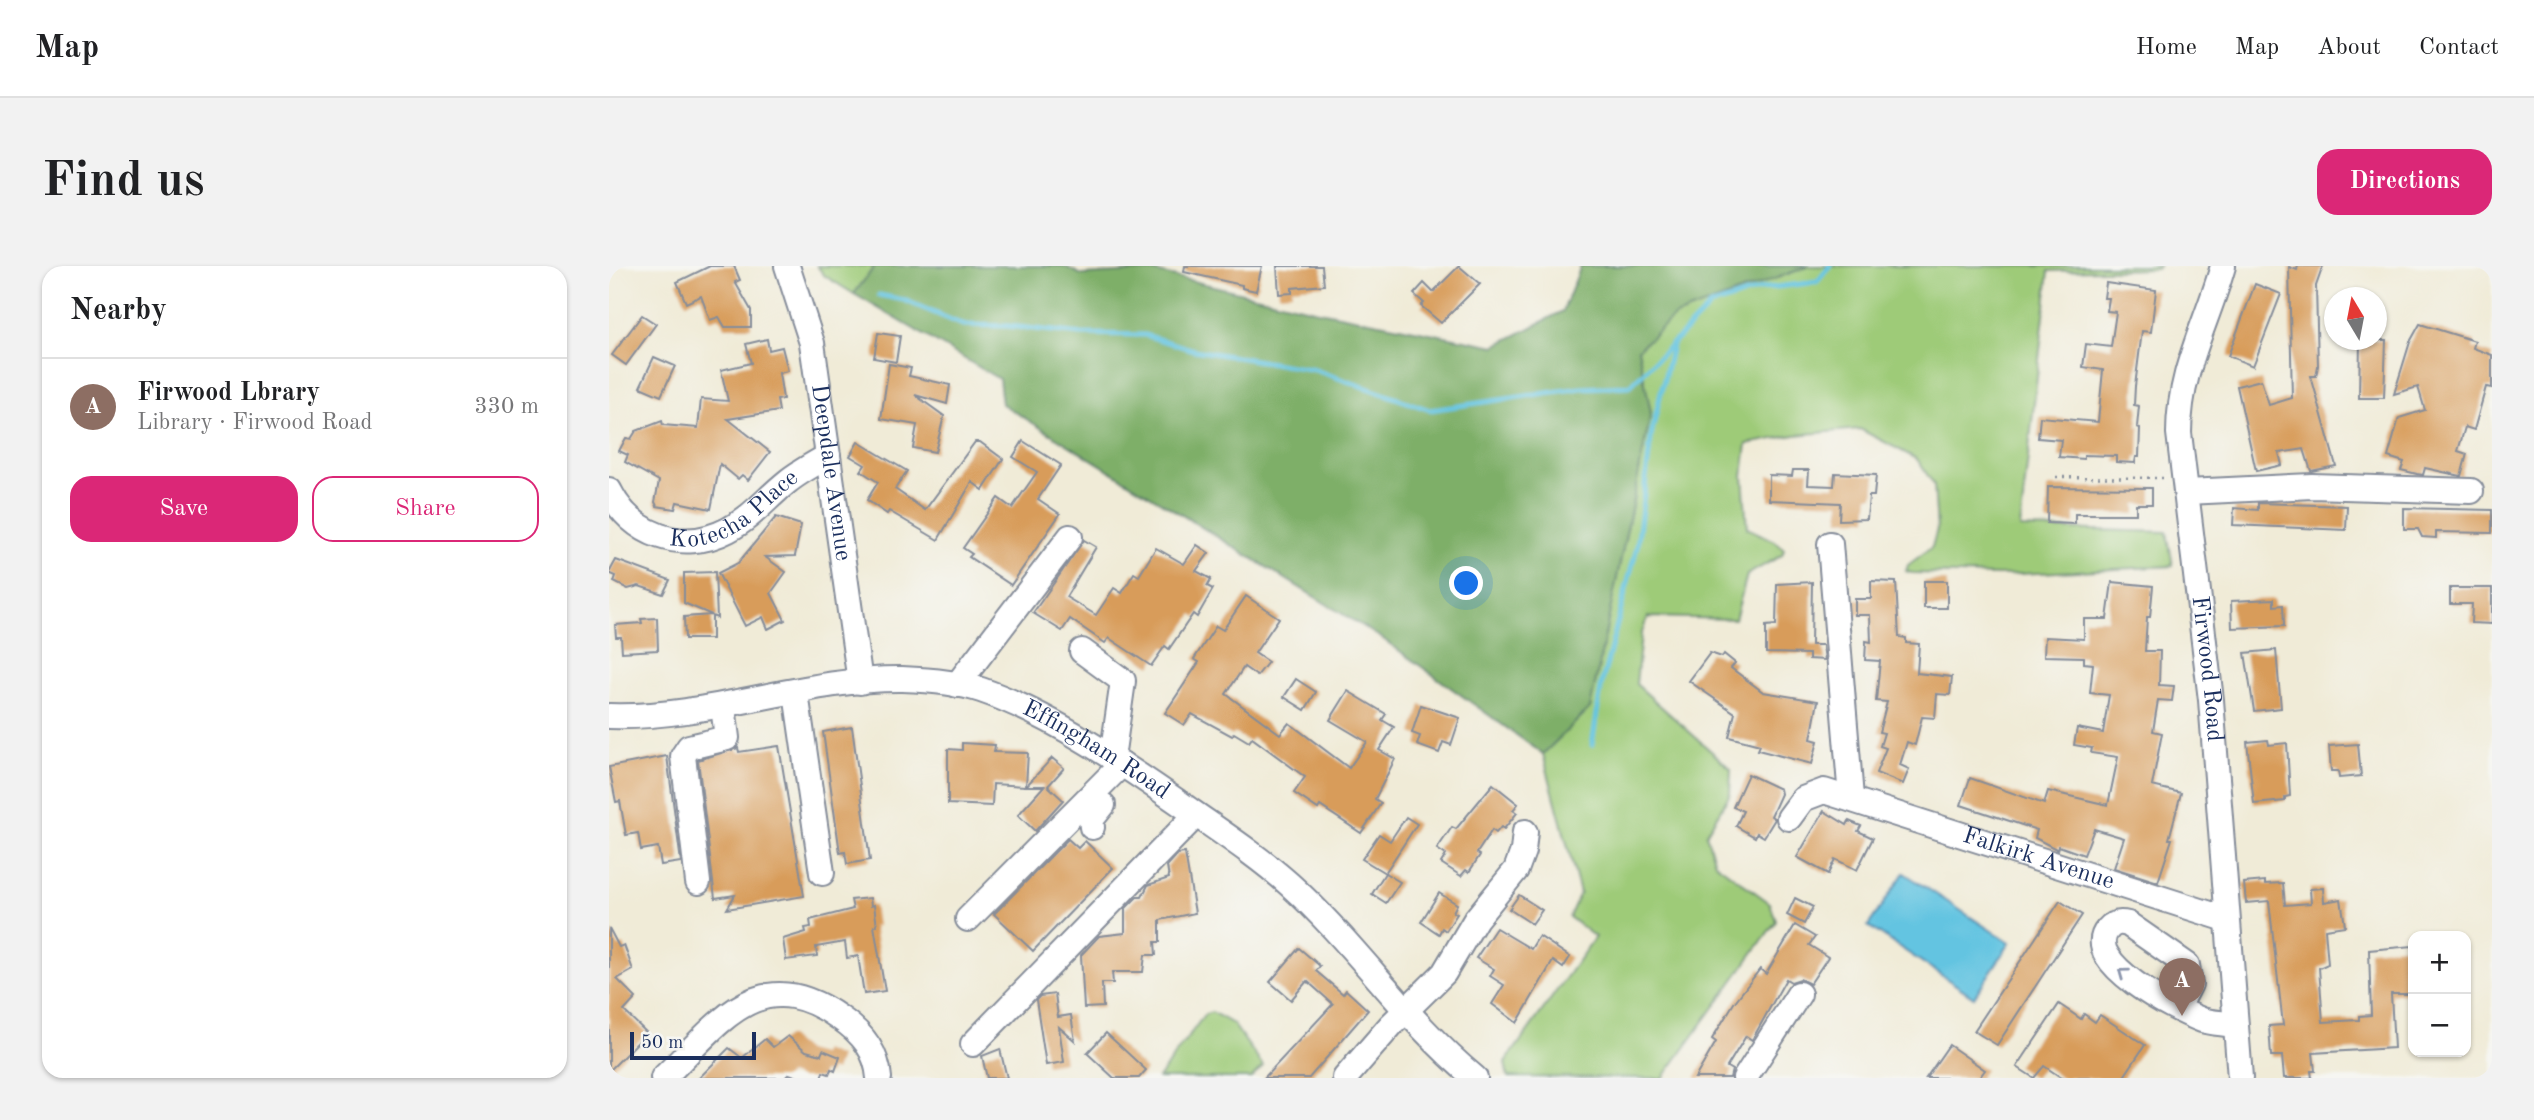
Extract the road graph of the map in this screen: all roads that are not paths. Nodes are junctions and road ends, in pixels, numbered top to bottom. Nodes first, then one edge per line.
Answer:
1 (787, 266) edge
2 (2223, 266) edge
3 (828, 456) junction
4 (609, 490) edge
5 (2472, 491) dead end
6 (2186, 492) junction
7 (1070, 537) dead end
8 (1831, 544) dead end
9 (1082, 651) dead end
10 (860, 682) junction
11 (957, 685) junction
12 (796, 693) junction
13 (723, 706) junction
14 (609, 716) edge
15 (1117, 761) junction
16 (1850, 798) junction
17 (1103, 805) dead end
18 (1196, 815) junction
19 (1789, 818) dead end
20 (1091, 827) dead end
21 (1525, 832) dead end
22 (822, 873) dead end
23 (698, 882) dead end
24 (968, 919) dead end
25 (2226, 919) junction
26 (1798, 994) dead end
27 (2178, 1008) dead end
28 (1406, 1010) junction
29 (2234, 1025) junction
30 (974, 1044) dead end
31 (663, 1078) edge
32 (879, 1078) edge
33 (1345, 1078) edge
34 (1475, 1078) edge
35 (1745, 1078) edge
36 (2240, 1078) edge

1 - 3 street, Deepdale Avenue
2 - 6 street, Firwood Road
3 - 4 street, Kotecha Place
3 - 10 street, Deepdale Avenue
5 - 6 street
6 - 25 street, Firwood Road
7 - 11 street
8 - 16 street
9 - 15 street
10 - 11 street, Effingham Road
10 - 12 street, Effingham Road
11 - 15 street, Effingham Road
12 - 13 street, Effingham Road
12 - 22 street
13 - 14 street, Effingham Road
13 - 23 street
15 - 18 street, Effingham Road
15 - 24 street
16 - 19 street, Falkirk Avenue
16 - 25 street, Falkirk Avenue
17 - 20 street
18 - 28 street, Effingham Road
18 - 30 street
21 - 28 street
25 - 29 street, Firwood Road
26 - 35 street
27 - 29 street
28 - 33 street
28 - 34 street, Effingham Road
29 - 36 street, Firwood Road
31 - 32 street

